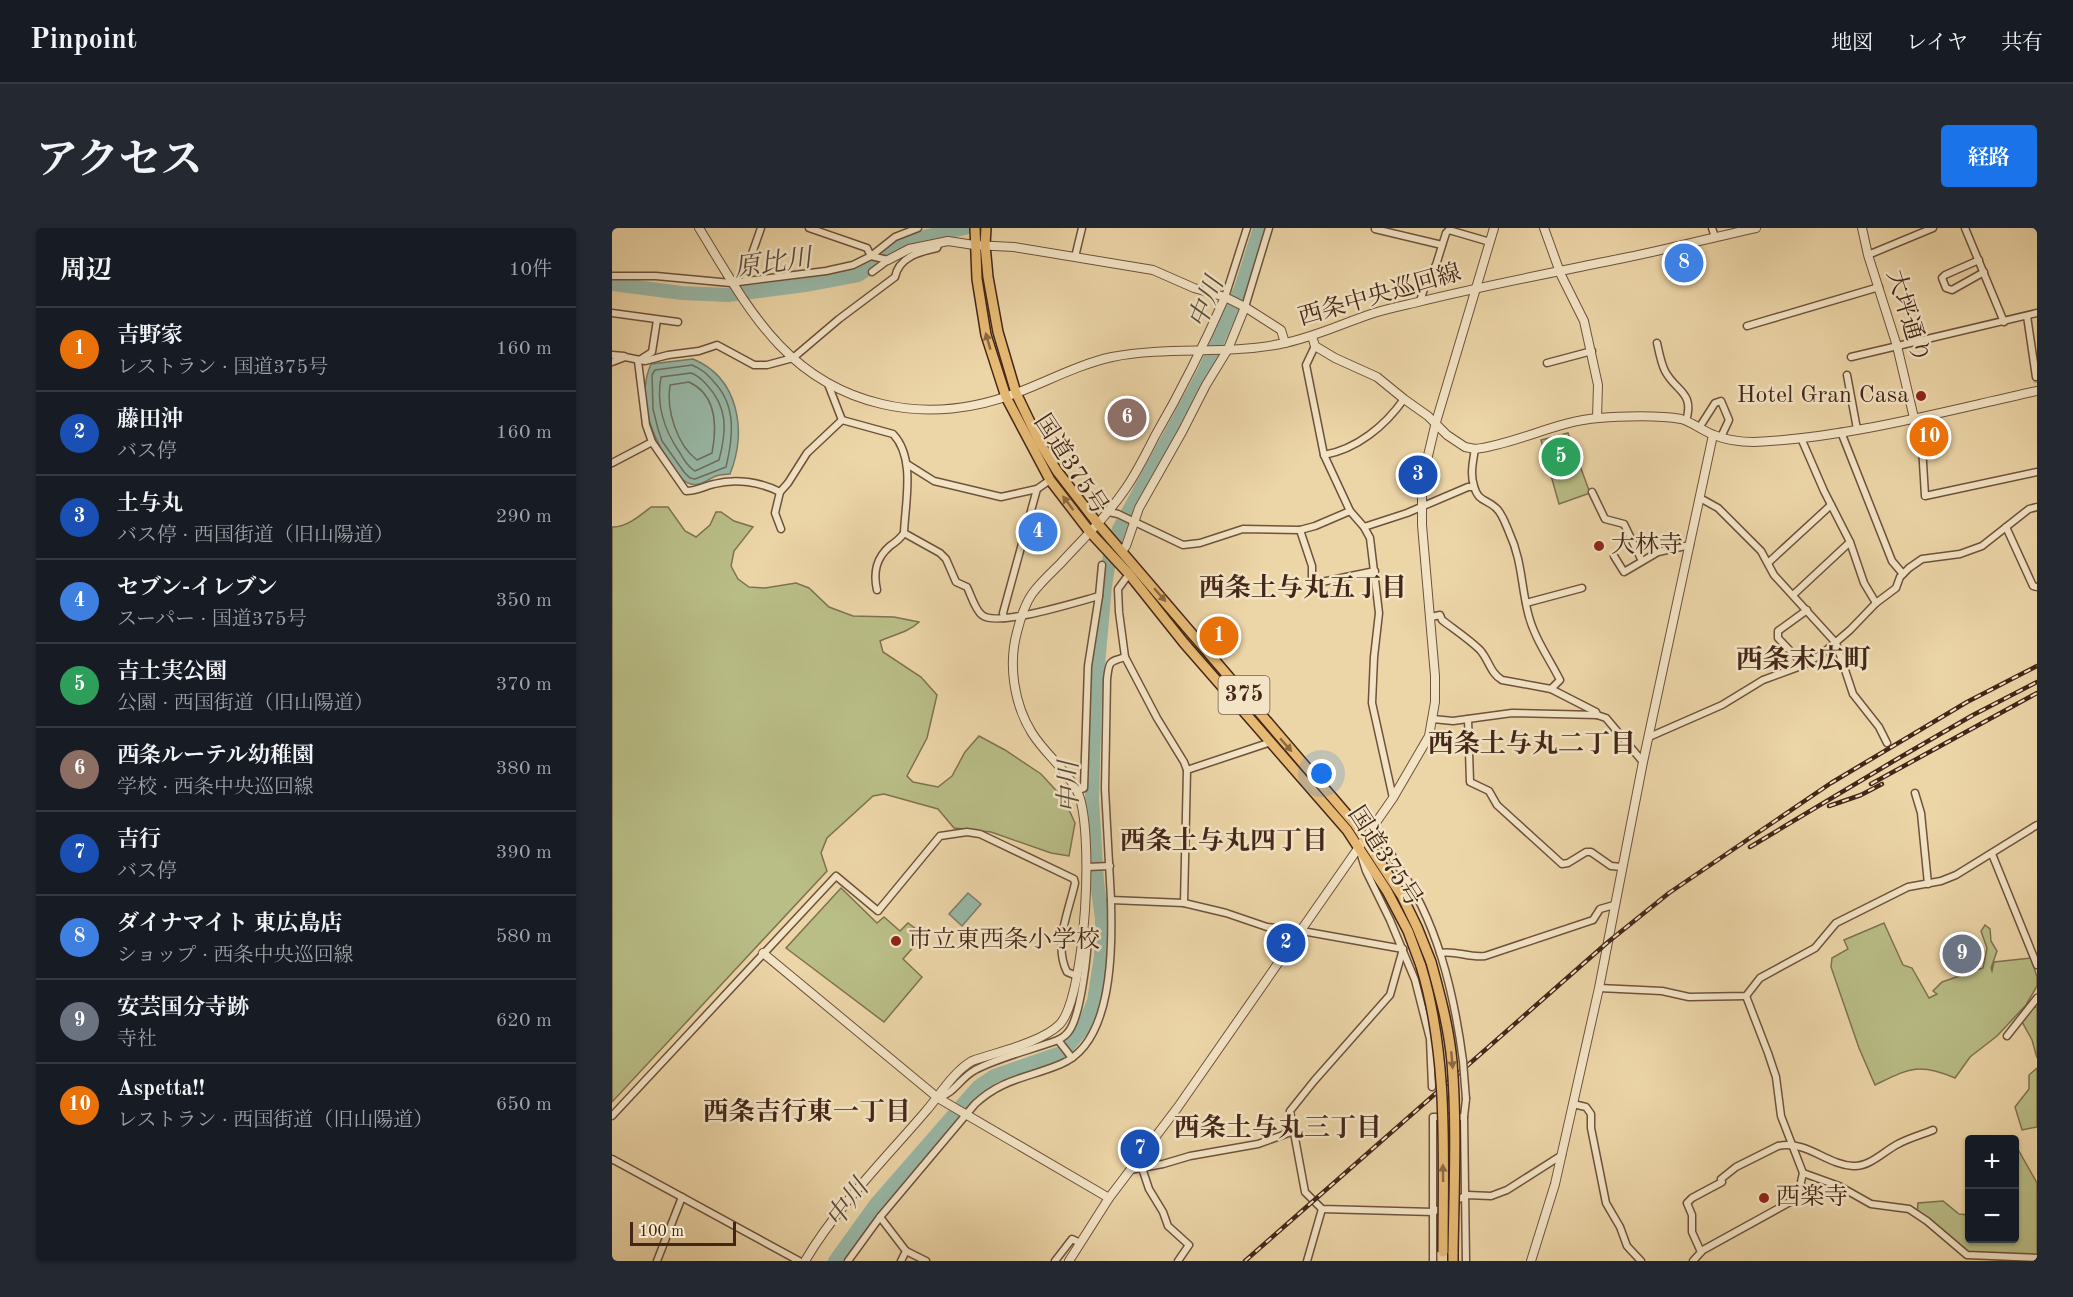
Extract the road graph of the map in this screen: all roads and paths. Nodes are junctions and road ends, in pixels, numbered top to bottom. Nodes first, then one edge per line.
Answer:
1 (699, 228) edge
2 (761, 228) edge
3 (809, 228) edge
4 (918, 228) edge
5 (975, 228) edge
6 (986, 228) edge
7 (1082, 228) edge
8 (1247, 228) edge
9 (1269, 228) edge
10 (1494, 228) edge
11 (1544, 228) edge
12 (1712, 228) edge
13 (1756, 228) edge
14 (1862, 228) edge
15 (1933, 228) edge
16 (1965, 228) edge
17 (1375, 229) edge
18 (1715, 237) junction
19 (1490, 242) junction
20 (939, 243) junction
21 (974, 245) junction
22 (985, 245) junction
23 (1442, 245) junction
24 (1868, 255) junction
25 (871, 256) junction
26 (1075, 257) junction
27 (888, 260) junction
28 (1978, 260) junction
29 (1560, 271) junction
30 (872, 272) dead end
31 (1984, 272) junction
32 (612, 276) edge
33 (746, 280) junction
34 (733, 285) junction
35 (1477, 287) junction
36 (1879, 287) junction
37 (1226, 298) junction
38 (1420, 301) junction
39 (1244, 307) junction
40 (612, 313) edge
41 (2037, 313) edge
42 (2027, 316) junction
43 (657, 320) junction
44 (678, 322) dead end
45 (2004, 322) junction
46 (1747, 326) dead end
47 (1311, 336) junction
48 (1285, 343) junction
49 (1657, 343) dead end
50 (1314, 346) junction
51 (1897, 346) junction
52 (1227, 349) junction
53 (1204, 350) junction
54 (1592, 351) junction
55 (612, 355) edge
56 (625, 357) junction
57 (1851, 357) dead end
58 (793, 358) junction
59 (638, 361) junction
60 (612, 362) edge
61 (1547, 363) dead end
62 (1847, 375) dead end
63 (2036, 377) dead end
64 (828, 384) junction
65 (2037, 391) edge
66 (1016, 393) junction
67 (1006, 397) junction
68 (1404, 399) junction
69 (1597, 418) junction
70 (1914, 418) junction
71 (842, 420) junction
72 (1686, 421) junction
73 (1436, 422) junction
74 (1699, 428) junction
75 (1857, 429) junction
76 (1841, 432) junction
77 (1717, 436) junction
78 (1802, 438) junction
79 (652, 442) junction
80 (1475, 449) junction
81 (1324, 455) junction
82 (612, 462) edge
83 (907, 464) junction
84 (2037, 472) edge
85 (1050, 480) junction
86 (1474, 487) junction
87 (1037, 489) junction
88 (780, 492) junction
89 (1592, 492) dead end
90 (1700, 498) junction
91 (1831, 505) junction
92 (1421, 506) junction
93 (2037, 507) edge
94 (1350, 510) junction
95 (1109, 513) junction
96 (1133, 522) junction
97 (1098, 524) junction
98 (1364, 527) junction
99 (2006, 527) junction
100 (781, 529) dead end
101 (1300, 530) junction
102 (1090, 532) junction
103 (903, 533) junction
104 (1850, 542) junction
105 (1690, 545) junction
106 (1122, 551) junction
107 (1614, 556) dead end
108 (1642, 561) junction
109 (1769, 562) junction
110 (1102, 565) dead end
111 (1126, 572) junction
112 (1375, 572) junction
113 (1903, 574) junction
114 (1582, 588) dead end
115 (2037, 588) edge
116 (877, 590) dead end
117 (1793, 595) junction
118 (1099, 596) junction
119 (1526, 603) junction
120 (1876, 603) junction
121 (1808, 610) junction
122 (1022, 616) junction
123 (1431, 617) junction
124 (1004, 618) junction
125 (1836, 643) junction
126 (1125, 657) junction
127 (1801, 666) junction
128 (1551, 689) junction
129 (1597, 716) junction
130 (1433, 719) junction
131 (1468, 719) junction
132 (1649, 736) junction
133 (1271, 742) junction
134 (1887, 743) dead end
135 (1643, 762) junction
136 (1186, 770) junction
137 (1077, 791) junction
138 (1915, 793) dead end
139 (1393, 798) junction
140 (2037, 825) edge
141 (1365, 839) junction
142 (1359, 847) junction
143 (1992, 854) junction
144 (1088, 867) junction
145 (1110, 867) junction
146 (1622, 867) junction
147 (1928, 884) junction
148 (1111, 900) junction
149 (1184, 903) junction
150 (1614, 905) junction
151 (1083, 928) junction
152 (1302, 931) junction
153 (1403, 949) junction
154 (763, 953) junction
155 (1440, 953) junction
156 (2037, 965) edge
157 (1445, 972) junction
158 (1077, 976) junction
159 (1415, 980) junction
160 (1599, 988) junction
161 (1746, 996) junction
162 (2037, 998) edge
163 (1459, 1032) junction
164 (2007, 1036) dead end
165 (1430, 1039) junction
166 (1059, 1042) junction
167 (1071, 1057) junction
168 (1432, 1087) dead end
169 (938, 1098) junction
170 (1573, 1104) junction
171 (966, 1113) junction
172 (612, 1116) edge
173 (1464, 1117) junction
174 (1933, 1130) dead end
175 (1294, 1131) junction
176 (1792, 1146) junction
177 (1562, 1155) junction
178 (612, 1160) edge
179 (1142, 1168) junction
180 (1130, 1170) junction
181 (1803, 1173) junction
182 (1467, 1195) junction
183 (682, 1197) junction
184 (1109, 1198) junction
185 (1322, 1209) junction
186 (1433, 1212) junction
187 (880, 1217) junction
188 (1080, 1243) junction
189 (906, 1251) junction
190 (1701, 1252) junction
191 (1448, 1257) edge
192 (1967, 1258) edge
193 (2037, 1258) edge
194 (657, 1261) edge
195 (798, 1261) edge
196 (804, 1261) edge
197 (848, 1261) edge
198 (901, 1261) edge
199 (926, 1261) edge
200 (1055, 1261) edge
201 (1069, 1261) edge
202 (1178, 1261) edge
203 (1307, 1261) edge
204 (1433, 1261) edge
205 (1466, 1261) edge
206 (1531, 1261) edge
207 (1641, 1261) edge
208 (1693, 1261) edge

1 - 34 street
2 - 33 street
3 - 25 street
4 - 25 street
5 - 21 highway, 国道375号 / 375
6 - 22 highway, 国道375号 / 375
7 - 26 street
8 - 37 street
9 - 39 street
10 - 19 street
11 - 29 street
12 - 18 street
13 - 18 street, 西条中央巡回線
14 - 24 street, 大坪通り
15 - 24 street
16 - 28 street
17 - 23 street
18 - 29 street, 西条中央巡回線
19 - 23 street
19 - 35 street
20 - 21 street
20 - 27 street
20 - 58 street
21 - 22 street
67 -> 21 highway, 国道375号 / 375
22 - 26 street
22 - 66 highway, 国道375号 / 375
23 - 38 street
24 - 36 street, 大坪通り
25 - 27 street
25 - 33 street
26 - 37 street
27 - 30 street
28 - 31 street
28 - 31 street
29 - 35 street, 西条中央巡回線
29 - 54 street
31 - 45 street
32 - 34 street
33 - 34 street
34 - 58 street
35 - 38 street, 西条中央巡回線
35 - 73 street
36 - 46 street
36 - 51 street, 大坪通り
37 - 39 street
37 - 53 street
38 - 47 street, 西条中央巡回線
39 - 48 street
39 - 52 street
40 - 43 street
41 - 42 street
42 - 45 street
42 - 63 street
43 - 44 street
43 - 59 street
45 - 51 street
47 - 48 street, 西条中央巡回線
47 - 50 street
48 - 52 street, 西条中央巡回線
49 - 72 street
50 - 68 street
50 - 81 street
51 - 57 street
51 - 70 street, 大坪通り
52 - 53 street, 西条中央巡回線
52 - 96 street
53 - 66 street, 西条中央巡回線
53 - 95 street
54 - 61 street
54 - 69 street
55 - 56 street
56 - 59 street
56 - 60 street
58 - 59 street
58 - 64 street
59 - 79 street
62 - 75 street
64 - 67 street
64 - 71 street
65 - 70 street
66 - 67 street, 西条中央巡回線
66 - 97 highway, 国道375号 / 375
67 - 85 highway, 国道375号 / 375
68 - 73 street
68 - 81 street
69 - 72 street
69 - 80 street
70 - 75 street
70 - 84 street
71 - 83 street
71 - 88 street
72 - 74 street
73 - 80 street
73 - 92 street
74 - 77 street
74 - 77 street
75 - 76 street
76 - 78 street
76 - 113 street
77 - 78 street
77 - 90 street
78 - 91 street
79 - 82 street
79 - 88 street
80 - 86 street
81 - 94 street
83 - 87 street
83 - 103 street
85 - 87 street
102 -> 85 highway, 国道375号 / 375
86 - 92 street
86 - 119 street
87 - 124 street
88 - 100 street
89 - 108 street
90 - 105 street
90 - 109 street
91 - 104 street
91 - 109 street
92 - 98 street
92 - 123 street
93 - 99 street
94 - 98 street
94 - 101 street
95 - 96 street
95 - 97 street
96 - 101 street
96 - 106 street
97 - 102 street
97 - 106 highway, 国道375号 / 375
98 - 112 street
99 - 113 street
99 - 115 street
101 - 112 street
102 - 111 highway, 国道375号 / 375
102 - 122 street
103 - 116 street
103 - 124 street
104 - 117 street
104 - 120 street
105 - 108 street
105 - 132 street
106 -> 141 highway, 国道375号 / 375
107 - 108 street
109 - 117 street
110 - 118 street
111 - 126 street
111 - 133 highway, 国道375号 / 375
112 - 139 street
113 - 120 street
114 - 119 street
117 - 121 street
118 - 122 street
118 - 137 street
119 - 128 street
120 - 125 street
121 - 125 street
121 - 127 street
122 - 124 street
122 - 137 street
123 - 128 street
123 - 130 street
125 - 127 street
125 - 134 street
126 - 136 street
126 - 145 street
127 - 132 street
128 - 129 street
129 - 131 street
129 - 135 street
130 - 131 street
130 - 139 street
131 - 146 street
132 - 135 street
133 - 136 street
133 - 142 highway, 国道375号 / 375
135 - 146 street
136 - 149 street
137 - 144 street
138 - 147 street
139 - 141 street
140 - 143 street
141 - 142 street
141 - 155 street
141 -> 191 highway, 国道375号 / 375, bridge
142 - 152 street
142 - 153 street
191 -> 142 highway, 国道375号 / 375, bridge
143 - 147 street
143 - 156 street
144 - 145 street
144 - 151 street
145 - 148 street
146 - 150 street
147 - 161 street
148 - 149 street
148 - 167 street
149 - 152 street
150 - 155 street
150 - 160 street
151 - 158 street
151 - 166 street
152 - 153 street
152 - 180 street
153 - 159 street
153 - 175 street
154 - 158 street
154 - 169 street
154 - 172 street
155 - 157 street
157 - 159 street
157 - 163 street
158 - 169 street
159 - 165 street
160 - 161 street
160 - 170 street
161 - 176 street
162 - 164 street
163 - 165 street
163 - 173 street, bridge
165 - 168 street
166 - 167 street
166 - 169 street
167 - 171 street
169 - 171 street
169 - 196 street
170 - 177 street
170 - 207 street
171 - 184 street
171 - 187 street
173 - 182 street
173 - 186 street
174 - 176 street
175 - 179 street
175 - 185 street
176 - 181 street
176 - 190 street
177 - 182 street
177 - 206 street
178 - 183 street
179 - 180 street
179 - 202 street
180 - 184 street
181 - 190 street
181 - 192 street
182 - 186 street
182 - 205 street
183 - 194 street
183 - 195 street
184 - 188 street
185 - 186 street
185 - 203 street
186 - 204 street
187 - 189 street
187 - 197 street
188 - 200 street
188 - 201 street
189 - 198 street
189 - 199 street
190 - 208 street
192 - 193 street

